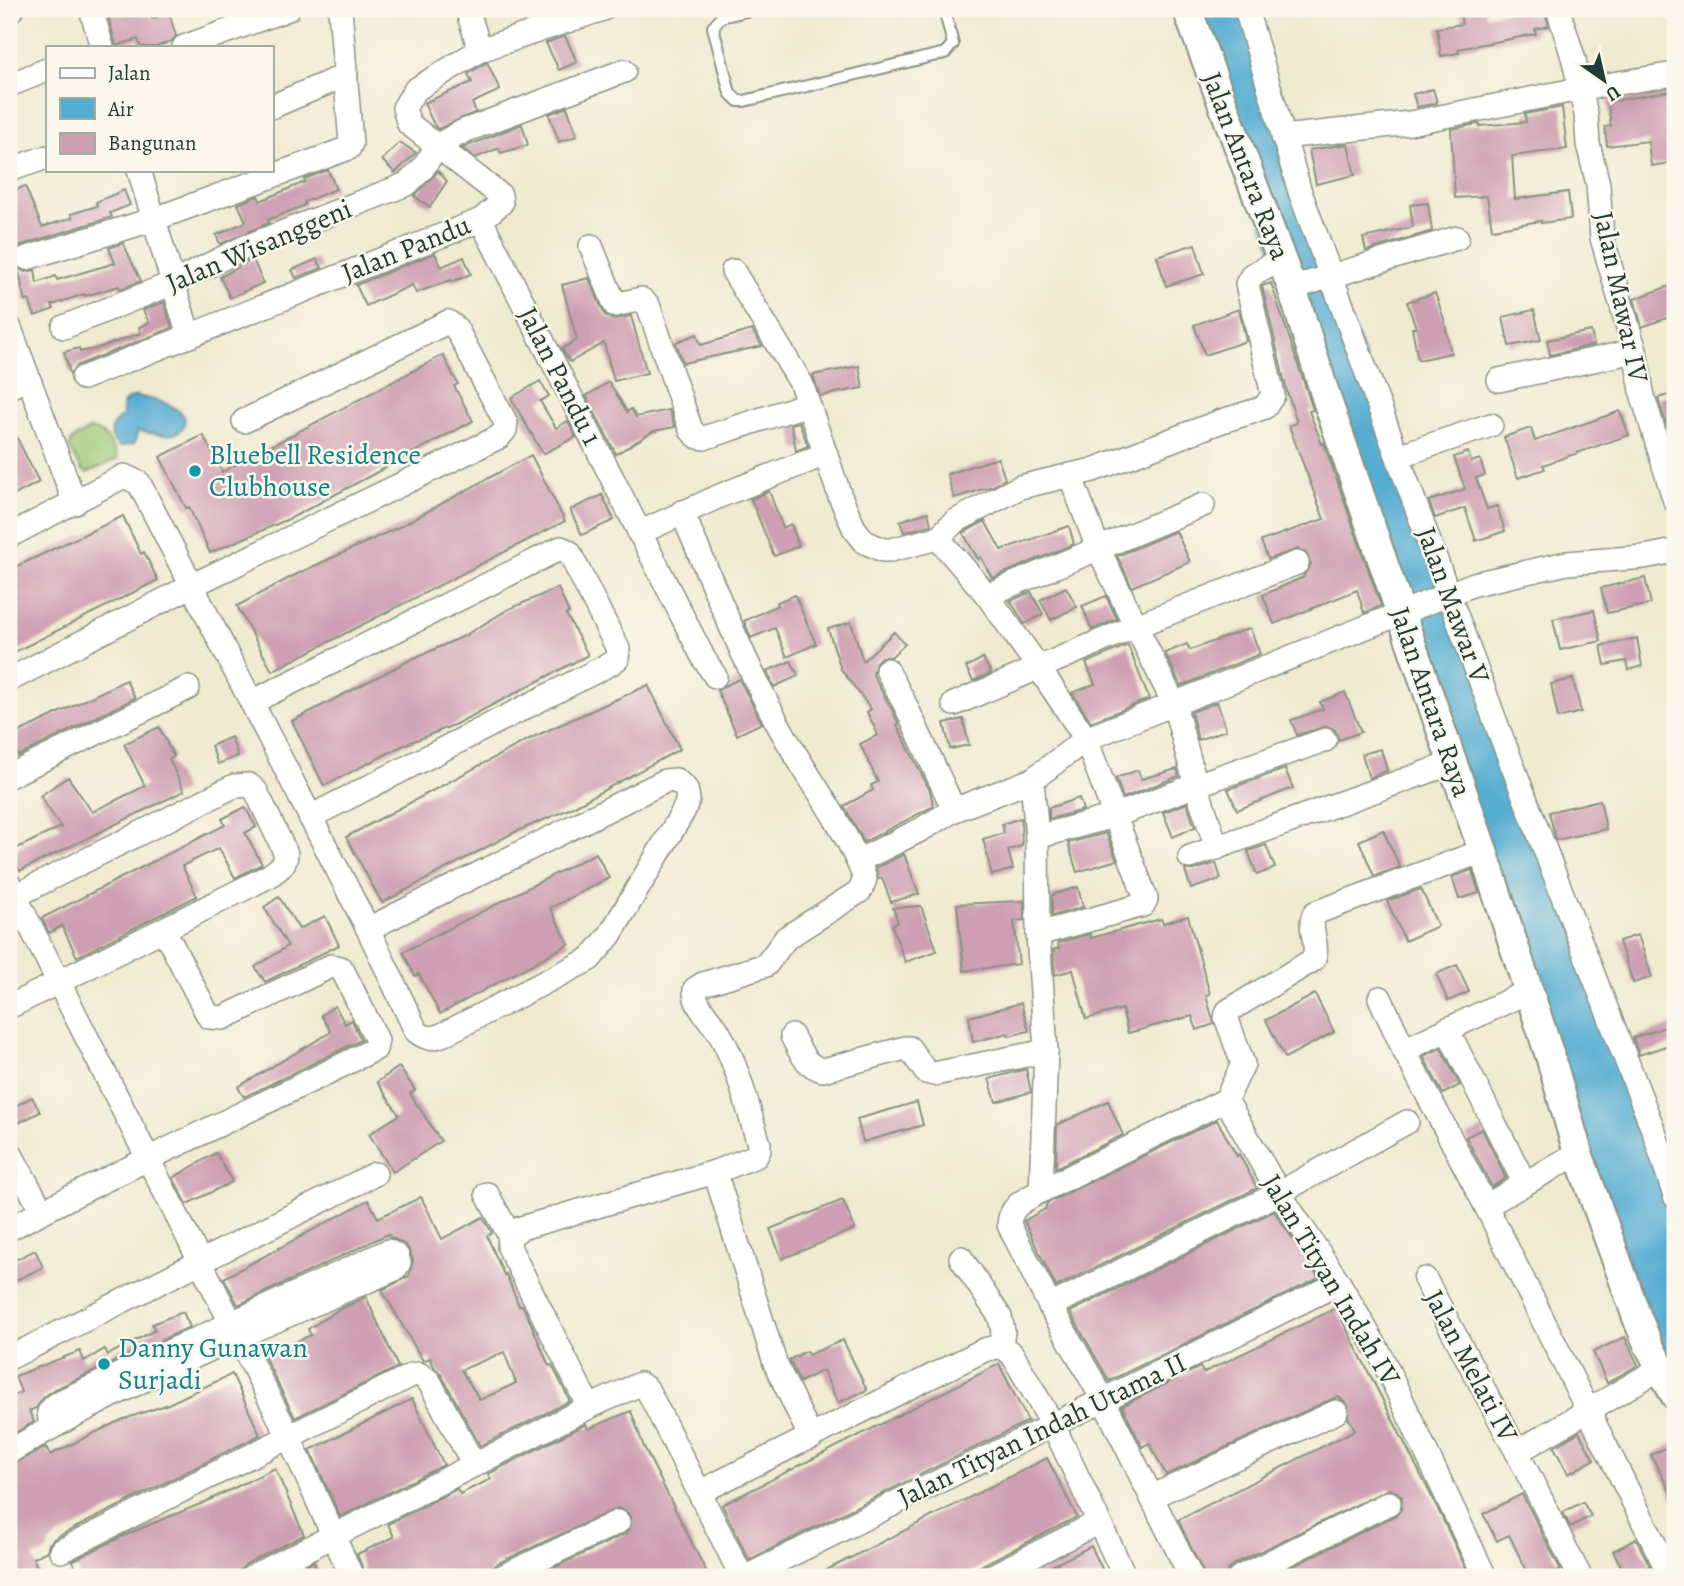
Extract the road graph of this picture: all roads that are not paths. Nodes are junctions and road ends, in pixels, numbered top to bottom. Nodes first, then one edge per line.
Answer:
1 (91, 9) edge
2 (288, 9) edge
3 (340, 9) edge
4 (467, 9) edge
5 (603, 9) edge
6 (755, 9) edge
7 (944, 9) edge
8 (1186, 9) edge
9 (1246, 9) edge
10 (1558, 9) edge
11 (102, 46) edge
12 (187, 46) edge
13 (480, 50) junction
14 (46, 70) edge
15 (624, 71) dead end
16 (1675, 74) edge
17 (346, 75) junction
18 (9, 85) edge
19 (1580, 89) junction
20 (273, 106) edge
21 (1283, 137) junction
22 (438, 145) junction
23 (46, 156) edge
24 (9, 170) edge
25 (140, 172) edge
26 (155, 219) junction
27 (481, 220) junction
28 (1457, 238) dead end
29 (591, 246) dead end
30 (27, 258) dead end
31 (1282, 259) junction
32 (733, 271) dead end
33 (1331, 276) junction
34 (173, 283) junction
35 (1299, 285) junction
36 (9, 326) edge
37 (64, 327) dead end
38 (189, 336) junction
39 (1635, 351) junction
40 (83, 378) dead end
41 (1499, 380) dead end
42 (18, 383) edge
43 (808, 404) junction
44 (244, 421) dead end
45 (1491, 425) dead end
46 (826, 454) junction
47 (1398, 456) junction
48 (1671, 473) edge
49 (1070, 475) junction
50 (1675, 501) edge
51 (75, 503) junction
52 (1203, 505) dead end
53 (682, 512) junction
54 (639, 533) junction
55 (9, 536) edge
56 (938, 538) junction
57 (1098, 548) junction
58 (1675, 551) edge
59 (1297, 563) dead end
60 (193, 585) junction
61 (1450, 594) junction
62 (987, 595) junction
63 (1399, 614) junction
64 (1136, 626) junction
65 (1039, 668) junction
66 (887, 670) dead end
67 (715, 676) dead end
68 (9, 680) edge
69 (188, 688) dead end
70 (252, 702) junction
71 (954, 704) dead end
72 (1174, 705) junction
73 (1086, 739) junction
74 (1325, 740) dead end
75 (1452, 763) junction
76 (9, 775) edge
77 (1032, 780) junction
78 (1196, 785) junction
79 (954, 810) junction
80 (1114, 816) junction
81 (310, 817) junction
82 (1037, 837) junction
83 (1217, 848) junction
84 (1483, 851) junction
85 (1190, 858) dead end
86 (858, 860) junction
87 (11, 893) edge
88 (368, 929) junction
89 (164, 930) junction
90 (1038, 934) junction
91 (58, 983) junction
92 (1529, 991) junction
93 (1380, 998) dead end
94 (9, 1007) edge
95 (1447, 1029) junction
96 (792, 1036) dead end
97 (1404, 1050) junction
98 (1046, 1051) junction
99 (1226, 1100) junction
100 (1407, 1122) dead end
101 (9, 1151) edge
102 (1578, 1153) junction
103 (148, 1159) junction
104 (715, 1172) junction
105 (375, 1174) dead end
106 (1524, 1182) junction
107 (1041, 1191) junction
108 (1279, 1193) junction
109 (487, 1194) dead end
110 (1675, 1196) edge
111 (42, 1211) junction
112 (1489, 1211) junction
113 (9, 1228) edge
114 (510, 1236) junction
115 (961, 1258) dead end
116 (199, 1264) junction
117 (1425, 1279) dead end
118 (1339, 1283) junction
119 (1050, 1306) junction
120 (233, 1330) junction
121 (1001, 1346) junction
122 (9, 1358) edge
123 (1661, 1368) junction
124 (1675, 1395) edge
125 (1104, 1401) junction
126 (589, 1407) junction
127 (1589, 1409) junction
128 (1336, 1412) dead end
129 (1053, 1425) junction
130 (289, 1437) junction
131 (811, 1438) junction
132 (9, 1452) edge
133 (1517, 1452) junction
134 (474, 1465) junction
135 (701, 1492) junction
136 (1153, 1496) junction
137 (1389, 1503) dead end
138 (618, 1522) dead end
139 (1099, 1522) junction
140 (335, 1536) junction
141 (61, 1551) dead end
142 (252, 1577) edge
143 (352, 1577) edge
144 (502, 1577) edge
145 (744, 1577) edge
146 (990, 1577) edge
147 (1125, 1577) edge
148 (1191, 1577) edge
149 (1240, 1577) edge
150 (1484, 1577) edge
151 (1580, 1577) edge
152 (1671, 1577) edge

1 - 11 street
2 - 12 street
3 - 17 street
4 - 13 street
5 - 13 street, Jalan Pandu
6 - 7 lane
8 - 31 street, Jalan Antara Raya
9 - 21 street, Jalan Mawar V
10 - 19 street, Jalan Mawar IV
13 - 22 street, Jalan Pandu
14 - 18 street
15 - 22 street
16 - 19 street
17 - 20 street
17 - 26 street
19 - 21 street
19 - 39 street, Jalan Mawar IV
21 - 33 street, Jalan Mawar V
22 - 27 street, Jalan Pandu
22 - 34 street, Jalan Wisanggeni
23 - 24 street
25 - 26 street
26 - 30 street
26 - 34 street
27 - 38 street, Jalan Pandu
27 - 54 street, Jalan Pandu 1
28 - 33 street
29 - 43 street
31 - 35 street, Jalan Antara Raya
31 - 49 street
32 - 43 street
33 - 35 street
33 - 47 street, Jalan Mawar V
34 - 37 street, Jalan Wisanggeni
34 - 38 street
35 - 63 street, Jalan Antara Raya
36 - 42 street
38 - 40 street, Jalan Pandu
39 - 41 street
39 - 48 street, Jalan Mawar IV
42 - 51 street
43 - 46 street
44 - 60 street
45 - 47 street
46 - 53 street
46 - 56 street
47 - 61 street, Jalan Mawar V
48 - 50 street, Jalan Mawar IV
49 - 56 street
49 - 57 street
51 - 55 street
51 - 60 street
52 - 57 street
53 - 54 street
53 - 86 street
54 - 67 street, Jalan Pandu 1
56 - 62 street
57 - 62 street
57 - 64 street
58 - 61 street
59 - 64 street
60 - 68 street
60 - 70 street
61 - 63 street
61 - 110 street, Jalan Mawar V
62 - 65 street
63 - 72 street
63 - 75 street, Jalan Antara Raya
64 - 65 street
64 - 72 street
65 - 71 street
65 - 73 street
66 - 79 street
69 - 76 street
70 - 81 street
70 - 81 street
72 - 73 street
72 - 78 street
73 - 77 street
73 - 80 street
74 - 78 street
75 - 83 street
75 - 84 street, Jalan Antara Raya
77 - 79 street
77 - 82 street
78 - 80 street
78 - 83 street
79 - 86 street
80 - 82 street
80 - 90 street
81 - 88 street
82 - 90 street
83 - 85 street
84 - 92 street, Jalan Antara Raya
84 - 99 street
86 - 104 street
87 - 89 street
87 - 91 street
88 - 88 street
89 - 91 street
89 - 103 street
90 - 98 street
91 - 94 street
91 - 103 street
92 - 95 street
92 - 102 street, Jalan Antara Raya
93 - 97 street
95 - 97 street
95 - 106 street
96 - 98 street
97 - 112 street
98 - 107 street
99 - 107 street
99 - 108 street, Jalan Tityan Indah IV
100 - 108 street
101 - 111 street
102 - 106 street
102 - 123 street, Jalan Antara Raya
103 - 111 street
103 - 116 street
104 - 114 street
104 - 131 street
105 - 116 street
106 - 112 street
107 - 119 street
108 - 118 street, Jalan Tityan Indah IV
108 - 119 street
109 - 114 street
111 - 113 street
112 - 127 street
114 - 126 street
115 - 121 street
116 - 120 street
116 - 122 street
117 - 133 street, Jalan Melati IV
118 - 125 street, Jalan Tityan Indah Utama II
118 - 150 street, Jalan Tityan Indah IV
119 - 125 street
120 - 120 street
120 - 130 street
120 - 132 street
121 - 129 street
121 - 131 street
123 - 124 street, Jalan Antara Raya
123 - 127 street
125 - 129 street, Jalan Tityan Indah Utama II
125 - 136 street
126 - 134 street
126 - 135 street
127 - 133 street
127 - 152 street
128 - 136 street
129 - 139 street
129 - 145 street, Jalan Tityan Indah Utama II
130 - 134 street
130 - 140 street
130 - 141 street
131 - 135 street
133 - 151 street, Jalan Melati IV
134 - 140 street
135 - 145 street
136 - 148 street
137 - 149 street
138 - 144 street
139 - 146 street
139 - 147 street
140 - 142 street
140 - 143 street

